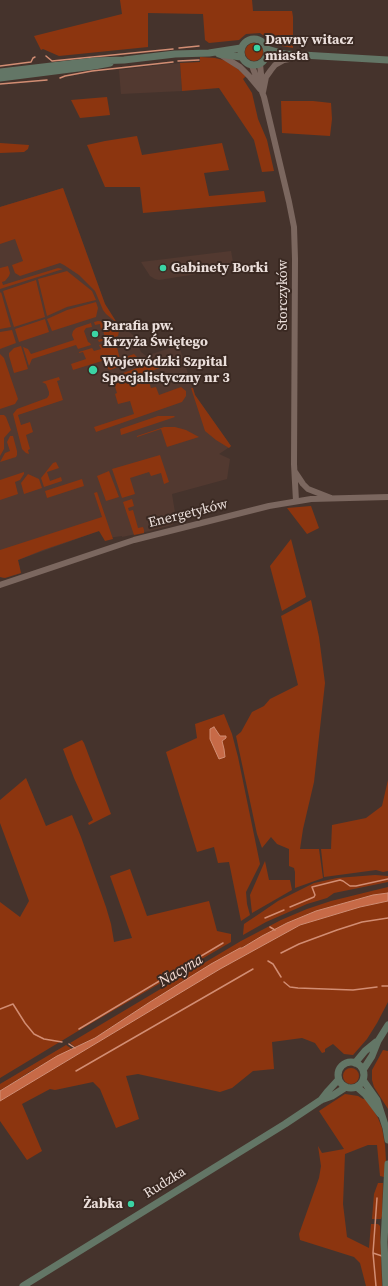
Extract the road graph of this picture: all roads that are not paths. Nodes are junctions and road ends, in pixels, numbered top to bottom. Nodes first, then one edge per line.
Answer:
1 (241, 48) junction
2 (267, 49) junction
3 (209, 53) junction
4 (219, 54) junction
5 (286, 54) junction
6 (310, 55) junction
7 (241, 57) junction
8 (266, 58) junction
9 (124, 60) junction
10 (388, 60) edge
11 (260, 64) junction
12 (252, 66) junction
13 (0, 72) edge
14 (0, 78) edge
15 (263, 93) junction
16 (294, 472) junction
17 (388, 497) edge
18 (335, 499) junction
19 (296, 501) junction
20 (0, 585) edge
21 (388, 1025) edge
22 (378, 1041) junction
23 (355, 1063) junction
24 (363, 1070) junction
25 (338, 1080) junction
26 (363, 1080) junction
27 (357, 1087) junction
28 (346, 1088) junction
29 (321, 1100) junction
30 (383, 1117) junction
31 (388, 1140) edge
32 (388, 1164) edge
33 (23, 1286) edge
34 (386, 1286) edge

1 - 2 main road
1 - 3 main road
1 - 7 main road
2 - 5 main road
2 - 8 main road
3 - 4 main road
3 - 9 main road
4 - 7 main road
4 - 15 street
5 - 6 main road
5 - 8 main road
6 - 10 main road
6 - 15 street
7 - 12 main road
8 - 11 main road
9 - 13 main road
9 - 14 main road
11 - 12 main road
11 - 15 street, Storczyków
12 - 15 street, Storczyków
15 - 16 street, Storczyków
16 - 18 street
16 - 19 street, Storczyków
17 - 18 street, Energetyków
18 - 19 street, Energetyków
19 - 20 street, Energetyków
21 - 22 main road
22 - 23 main road
22 - 24 main road
23 - 24 main road
23 - 25 main road
24 - 26 main road
25 - 28 main road
25 - 29 main road, Rudzka
26 - 27 main road
26 - 30 main road
27 - 28 main road
27 - 30 main road
28 - 29 main road, Rudzka
29 - 33 main road, Rudzka
30 - 31 main road
32 - 34 main road

